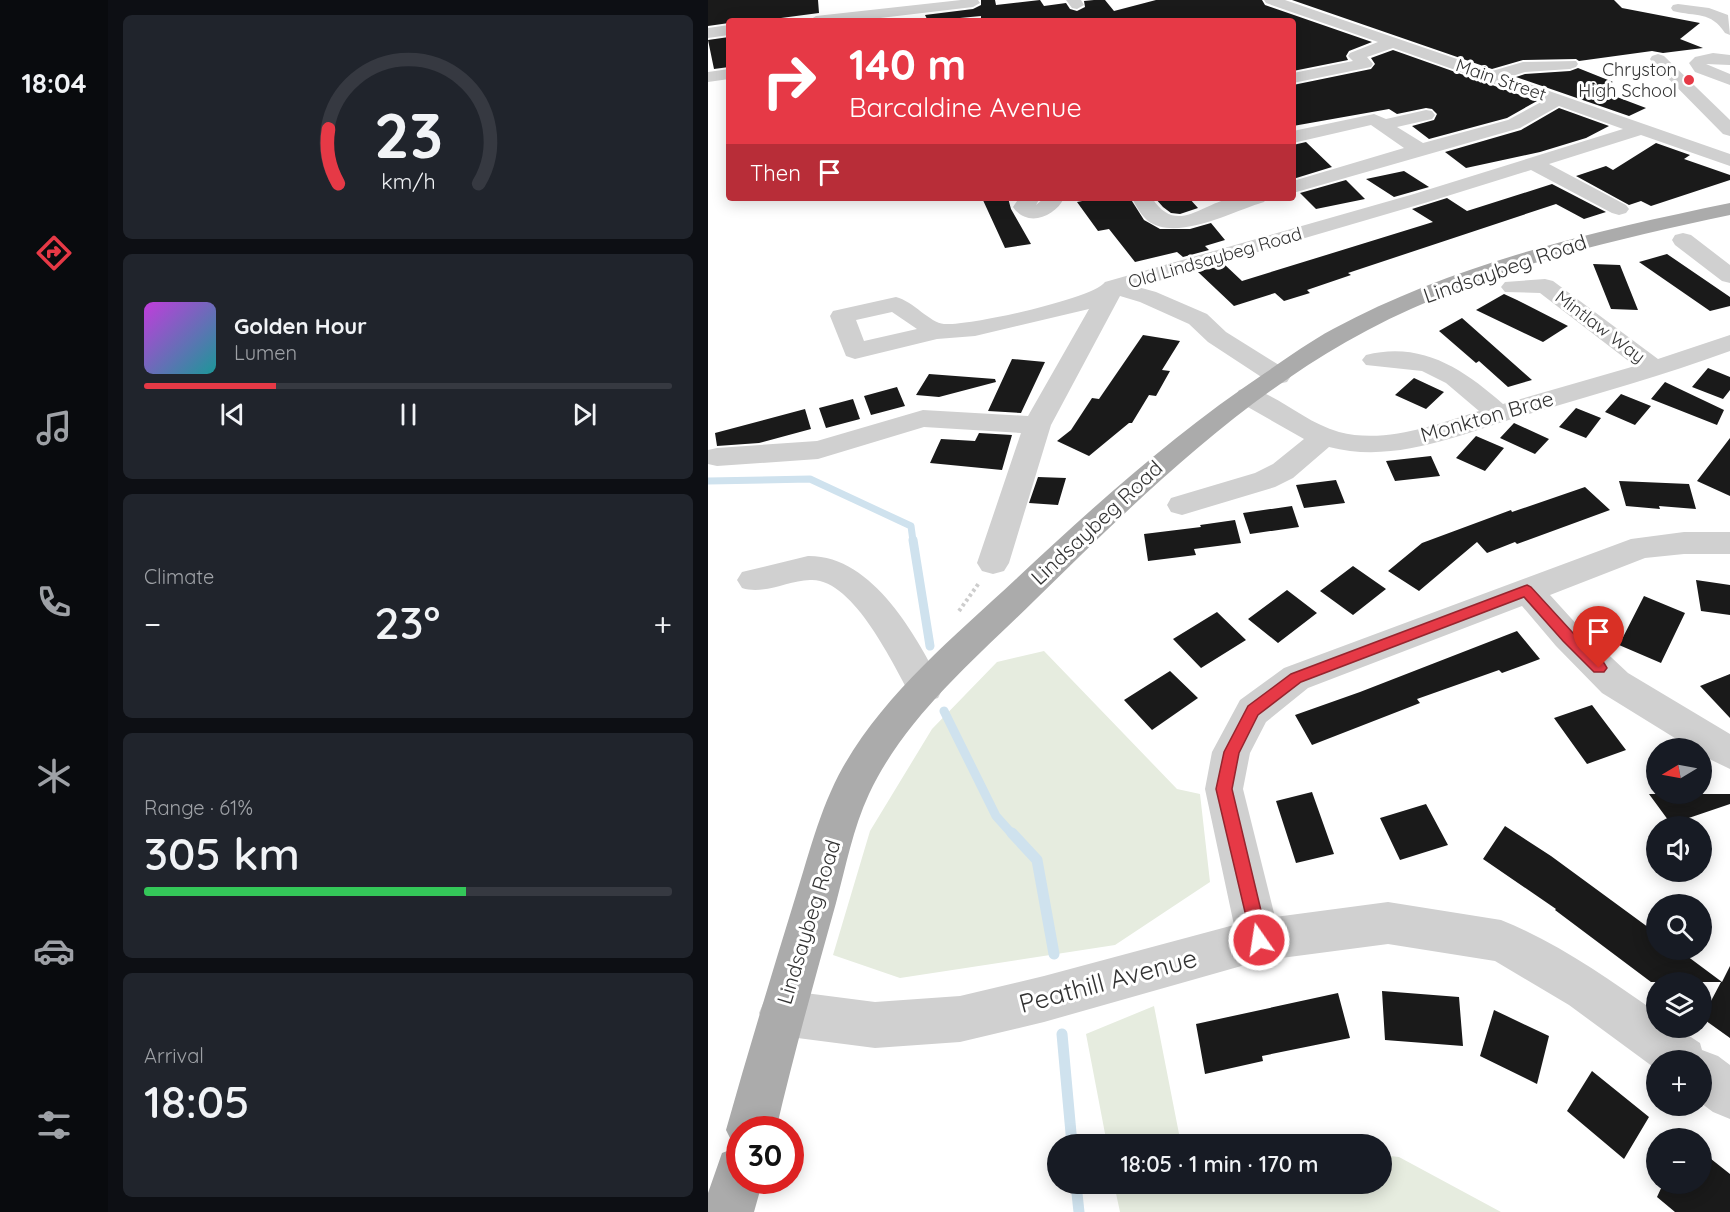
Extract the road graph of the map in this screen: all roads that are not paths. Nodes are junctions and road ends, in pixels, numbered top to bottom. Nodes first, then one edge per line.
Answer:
1 (861, 0) edge
2 (971, 0) edge
3 (1271, 0) edge
4 (1678, 8) dead end
5 (866, 15) junction
6 (841, 18) edge
7 (726, 30) edge
8 (1730, 30) edge
9 (708, 33) edge
10 (1730, 38) edge
11 (1393, 42) junction
12 (1659, 59) dead end
13 (1723, 59) edge
14 (1570, 64) dead end
15 (726, 74) edge
16 (708, 76) edge
17 (1492, 76) junction
18 (1296, 77) edge
19 (1730, 80) edge
20 (1557, 100) junction
21 (1426, 116) dead end
22 (1383, 125) junction
23 (1727, 125) edge
24 (1641, 129) junction
25 (1296, 136) edge
26 (1421, 149) junction
27 (1730, 160) edge
28 (1533, 163) junction
29 (1296, 187) edge
30 (1028, 201) edge
31 (1052, 201) edge
32 (1144, 201) edge
33 (1247, 201) edge
34 (1619, 209) dead end
35 (1730, 209) edge
36 (1683, 240) dead end
37 (1730, 276) edge
38 (1513, 287) dead end
39 (1111, 290) junction
40 (937, 332) dead end
41 (1730, 342) edge
42 (1375, 360) dead end
43 (1654, 368) junction
44 (1278, 376) junction
45 (1248, 396) junction
46 (1498, 414) junction
47 (1037, 425) junction
48 (1323, 438) junction
49 (717, 458) dead end
50 (1182, 505) dead end
51 (1730, 543) edge
52 (993, 563) dead end
53 (753, 580) dead end
54 (1527, 590) junction
55 (925, 688) junction
56 (1730, 753) edge
57 (1259, 940) junction
58 (782, 1013) junction
59 (1669, 1050) edge
60 (1712, 1081) edge
61 (1730, 1095) edge
62 (755, 1116) edge
63 (733, 1194) edge
64 (728, 1212) edge

1 - 5 street
2 - 5 street
3 - 11 street, Main Street
4 - 8 street
5 - 6 street
7 - 9 street
10 - 13 street
11 - 17 street, Main Street
11 - 18 street
12 - 23 street
13 - 19 street
14 - 17 street
15 - 16 street
17 - 20 street, Main Street
20 - 24 street, Main Street
20 - 26 street
21 - 22 street
22 - 25 street
22 - 26 street
24 - 27 street, Main Street
24 - 28 street, Old Lindsaybeg Road
26 - 29 street
28 - 34 street
28 - 39 street, Old Lindsaybeg Road
30 - 31 street
32 - 33 street
35 - 44 main road, Lindsaybeg Road
36 - 37 street
38 - 43 street, Mintlaw Way
39 - 40 street
39 - 44 street
39 - 47 street, Old Lindsaybeg Road
41 - 43 street, Monkton Brae
42 - 46 street
43 - 46 street, Monkton Brae
44 - 45 main road, Lindsaybeg Road
45 - 48 street, Monkton Brae
45 - 55 main road, Lindsaybeg Road
46 - 48 street, Monkton Brae
47 - 49 street
47 - 52 street, Old Lindsaybeg Road
48 - 50 street
51 - 54 street
53 - 55 street
54 - 56 street
54 - 57 street
55 - 58 main road, Lindsaybeg Road
57 - 58 street, Peathill Avenue
57 - 59 street, Peathill Avenue
58 - 62 main road, Lindsaybeg Road
60 - 61 street
63 - 64 main road

